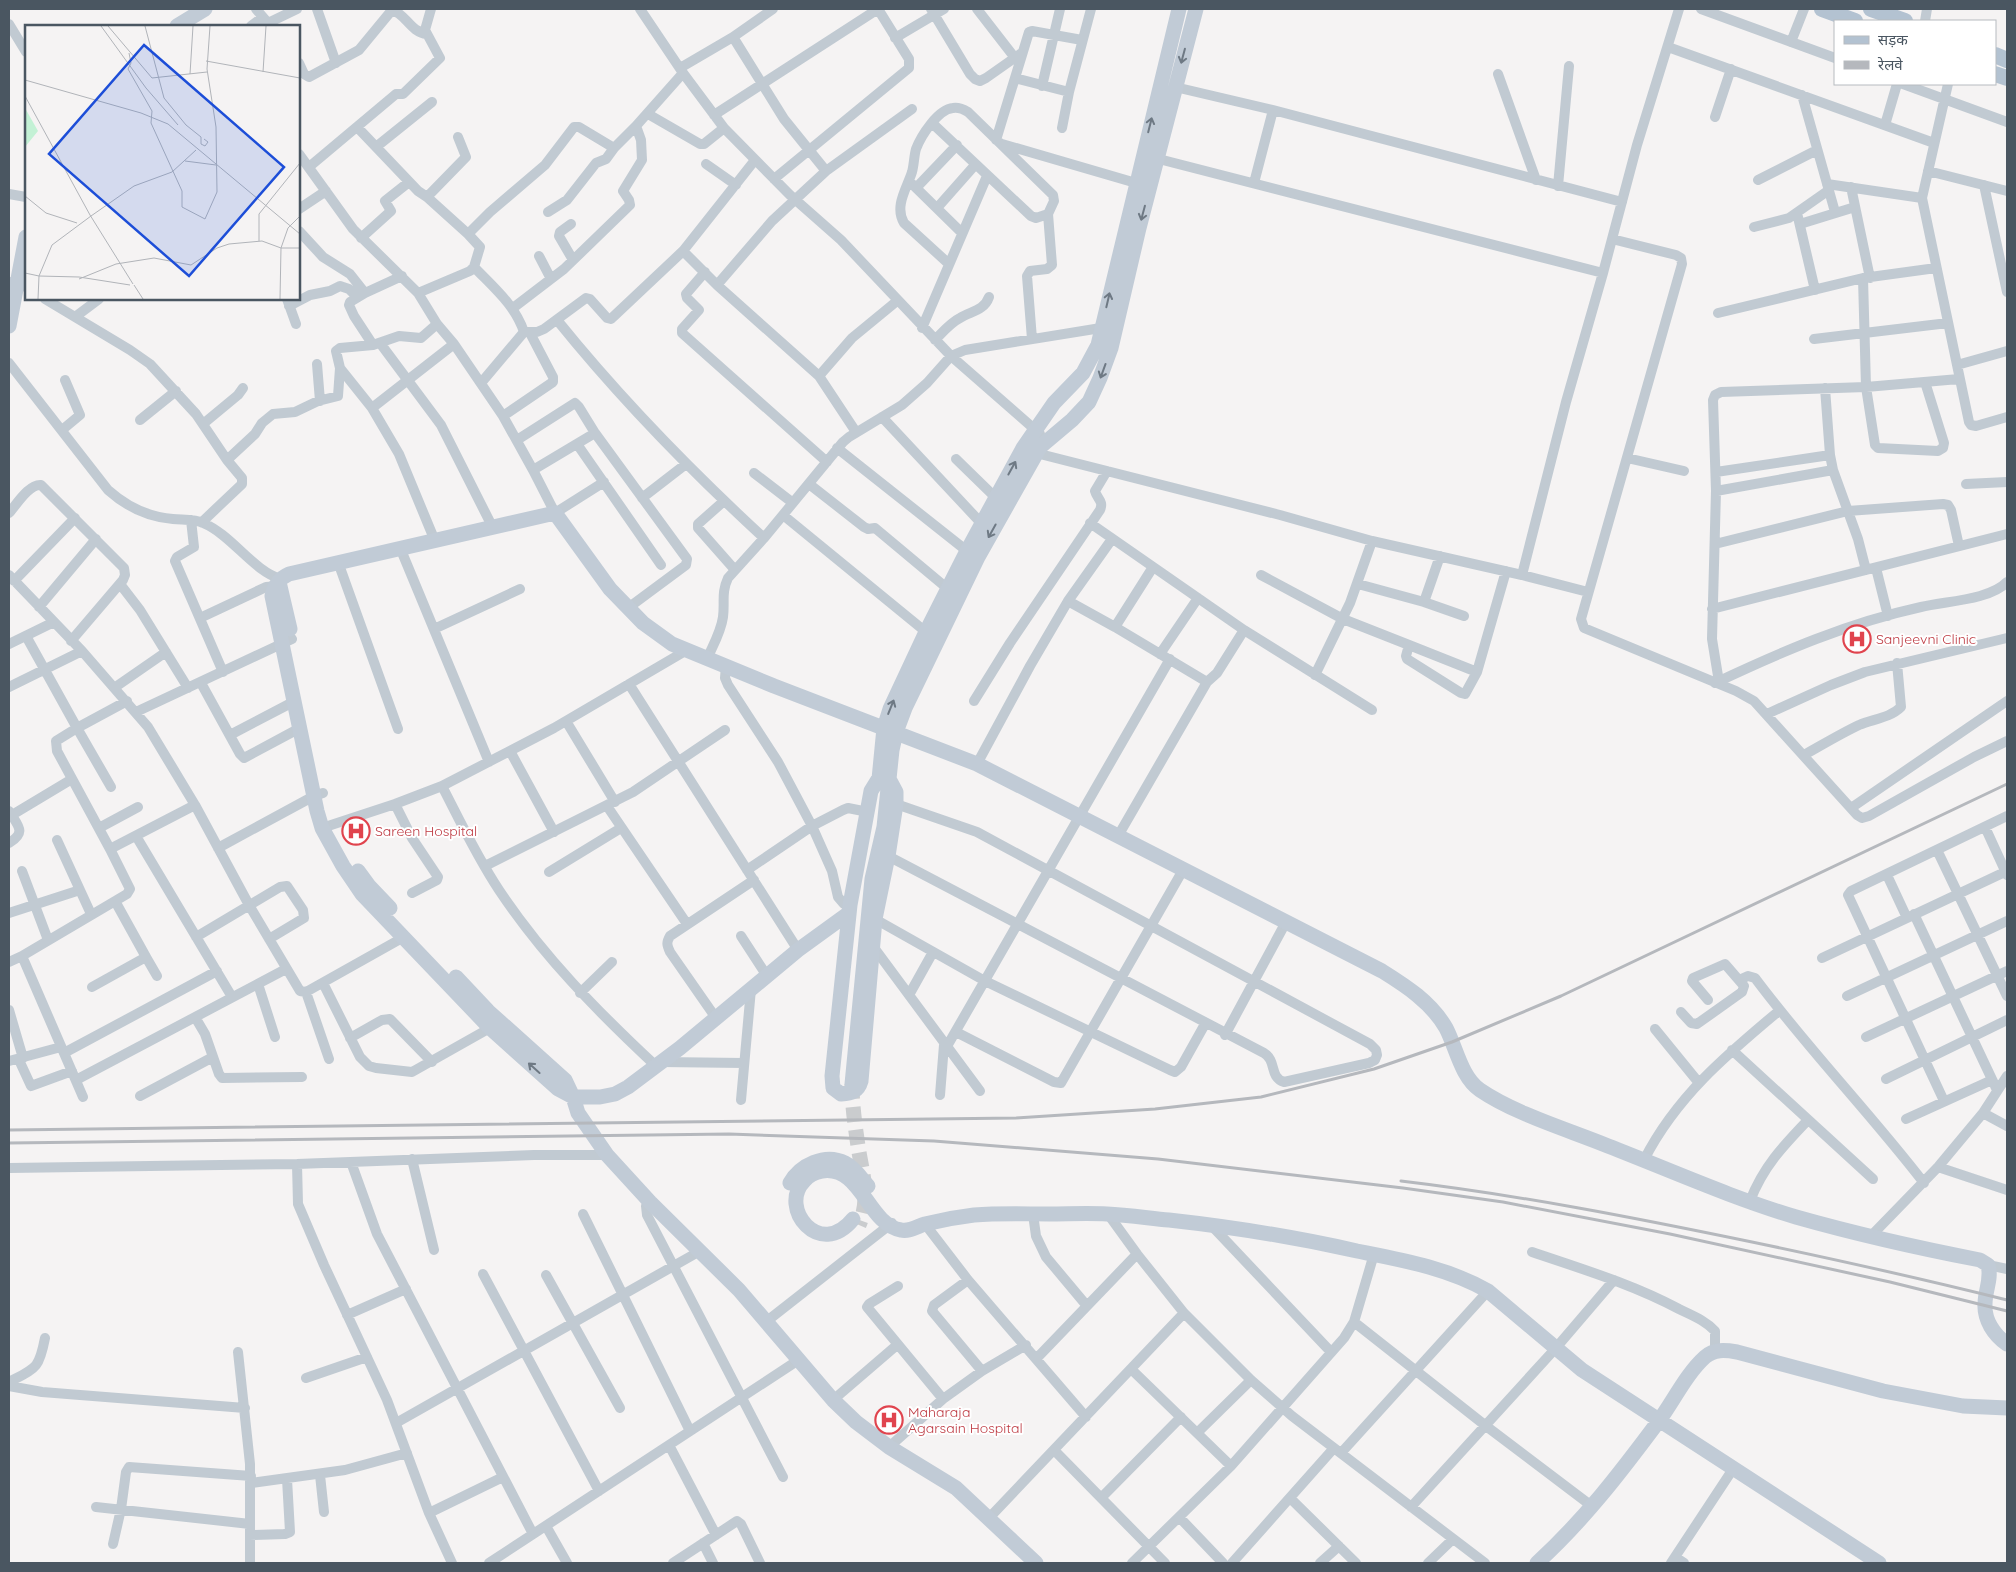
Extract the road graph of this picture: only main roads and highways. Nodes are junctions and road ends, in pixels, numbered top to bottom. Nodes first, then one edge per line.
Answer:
1 (1822, 9) edge
2 (1871, 9) edge
3 (1852, 20) edge
4 (1902, 20) edge

1 - 3 main road
2 - 4 main road

